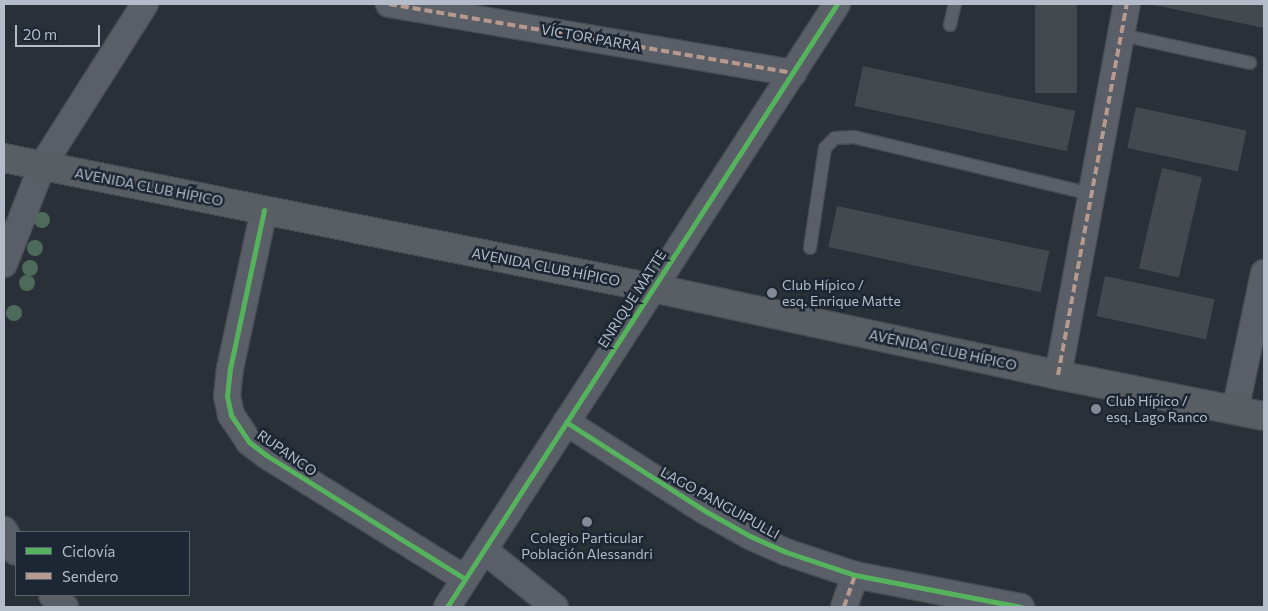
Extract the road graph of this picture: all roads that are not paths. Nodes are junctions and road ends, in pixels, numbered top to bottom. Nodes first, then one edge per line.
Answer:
1 (145, 4) edge
2 (389, 4) edge
3 (837, 4) edge
4 (954, 4) edge
5 (1127, 4) edge
6 (950, 25) dead end
7 (1121, 35) junction
8 (1250, 63) dead end
9 (793, 73) junction
10 (4, 158) edge
11 (42, 166) junction
12 (1091, 194) junction
13 (264, 210) junction
14 (810, 248) dead end
15 (4, 264) edge
16 (1264, 273) edge
17 (653, 288) junction
18 (1058, 375) junction
19 (1235, 411) junction
20 (1264, 416) edge
21 (566, 422) junction
22 (4, 530) edge
23 (15, 550) edge
24 (484, 550) junction
25 (855, 575) junction
26 (465, 580) junction
27 (53, 596) edge
28 (65, 607) edge
29 (447, 607) edge
30 (555, 607) edge
31 (844, 607) edge
32 (1021, 607) edge

1 - 11 street
2 - 9 street, VÍCTOR PARRA
3 - 9 street, ENRIQUE MATTE
4 - 6 lane
5 - 7 street
7 - 8 lane
7 - 12 street
9 - 17 street, ENRIQUE MATTE
10 - 11 main road, AVENIDA CLUB HÍPICO
11 - 13 main road, AVENIDA CLUB HÍPICO
11 - 15 street
12 - 14 lane
12 - 18 street
13 - 17 main road, AVENIDA CLUB HÍPICO
13 - 26 street, RUPANCO
16 - 19 street
17 - 18 main road, AVENIDA CLUB HÍPICO
17 - 21 street, ENRIQUE MATTE
18 - 19 main road, AVENIDA CLUB HÍPICO
19 - 20 main road, AVENIDA CLUB HÍPICO
21 - 24 street, ENRIQUE MATTE
21 - 25 street, LAGO PANGUIPULLI
22 - 23 street
24 - 26 street, ENRIQUE MATTE
24 - 30 street
25 - 31 street
25 - 32 street, LAGO PANGUIPULLI
26 - 29 street, ENRIQUE MATTE
27 - 28 street

